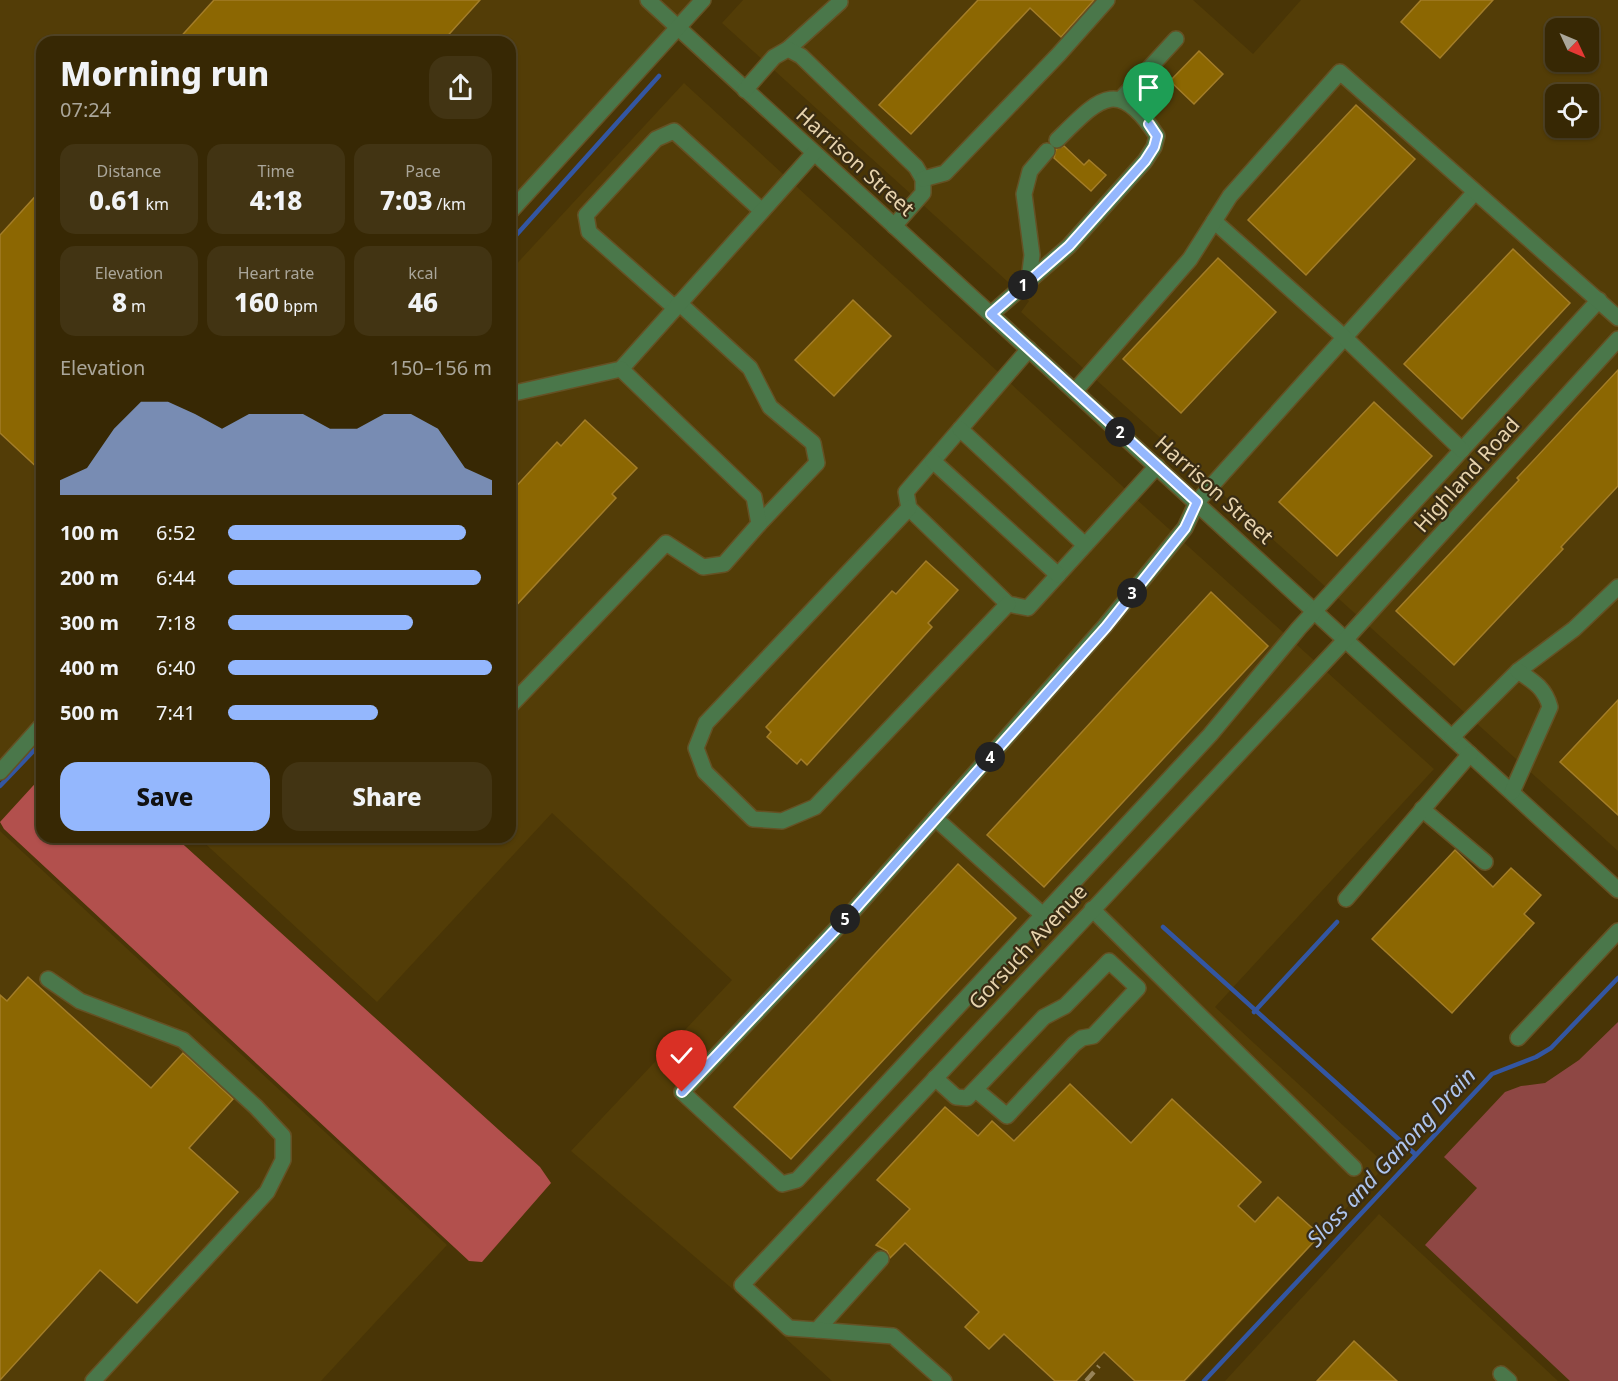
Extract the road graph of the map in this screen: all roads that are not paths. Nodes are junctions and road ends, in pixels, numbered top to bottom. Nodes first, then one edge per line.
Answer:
1 (648, 0) edge
2 (704, 0) edge
3 (1107, 0) edge
4 (840, 1) edge
5 (678, 29) junction
6 (1176, 39) dead end
7 (788, 49) junction
8 (745, 90) junction
9 (1121, 99) junction
10 (814, 153) junction
11 (923, 179) junction
12 (1475, 192) junction
13 (516, 205) edge
14 (762, 211) junction
15 (1214, 221) junction
16 (894, 226) junction
17 (1029, 280) junction
18 (1599, 300) junction
19 (677, 306) junction
20 (991, 314) junction
21 (1618, 318) edge
22 (1344, 337) junction
23 (1618, 339) edge
24 (1029, 349) junction
25 (621, 369) junction
26 (1074, 391) junction
27 (516, 393) edge
28 (960, 429) junction
29 (1462, 450) junction
30 (933, 461) junction
31 (1157, 466) junction
32 (1197, 502) junction
33 (909, 508) junction
34 (759, 524) junction
35 (1085, 545) junction
36 (1058, 575) junction
37 (1618, 587) edge
38 (1008, 604) junction
39 (1315, 610) junction
40 (1346, 639) junction
41 (1518, 671) junction
42 (516, 700) edge
43 (36, 732) edge
44 (1452, 737) junction
45 (1470, 754) junction
46 (0, 772) edge
47 (1512, 792) junction
48 (1422, 808) junction
49 (935, 818) junction
50 (1485, 862) dead end
51 (1618, 890) edge
52 (1346, 899) dead end
53 (1092, 909) junction
54 (1044, 916) junction
55 (1618, 931) edge
56 (48, 979) dead end
57 (1518, 1038) dead end
58 (934, 1078) junction
59 (976, 1090) junction
60 (1354, 1168) dead end
61 (881, 1259) dead end
62 (817, 1330) junction
63 (93, 1381) edge
64 (944, 1381) edge

1 - 5 street, Harrison Street
2 - 5 street
3 - 11 street
4 - 7 street
5 - 8 street, Harrison Street
5 - 13 street
6 - 9 street
7 - 8 street
7 - 11 street
8 - 10 street, Harrison Street
9 - 17 street
9 - 17 street
10 - 14 street
10 - 16 street, Harrison Street
11 - 16 street
12 - 15 street
12 - 18 street
12 - 22 street
14 - 19 street
14 - 19 street
15 - 22 street
15 - 26 street
16 - 20 street, Harrison Street
17 - 20 street
18 - 21 street
18 - 29 street
19 - 25 street
19 - 34 street
20 - 24 street, Harrison Street
22 - 29 street
22 - 32 street
23 - 40 street, Highland Road
24 - 26 street, Harrison Street
24 - 28 street
25 - 27 street
25 - 34 street
26 - 31 street, Harrison Street
28 - 30 street
28 - 35 street
29 - 39 street
30 - 33 street
30 - 36 street
31 - 32 street, Harrison Street
31 - 35 street
32 - 39 street, Harrison Street
32 - 49 street
33 - 38 street
33 - 38 street
34 - 42 street
35 - 36 street
36 - 38 street
37 - 41 street
39 - 40 street, Harrison Street
39 - 54 street
40 - 44 street, Harrison Street
40 - 53 street, Gorsuch Avenue
41 - 44 street
41 - 47 street
43 - 46 street
44 - 45 street, Harrison Street
45 - 47 street, Harrison Street
45 - 48 street
47 - 51 street, Harrison Street
48 - 50 street
48 - 52 street
49 - 54 street
49 - 54 street
53 - 58 street, Gorsuch Avenue
53 - 60 street
55 - 57 street
56 - 63 street
58 - 59 street
58 - 62 street, Gorsuch Avenue
59 - 59 street
61 - 62 street
62 - 64 street

